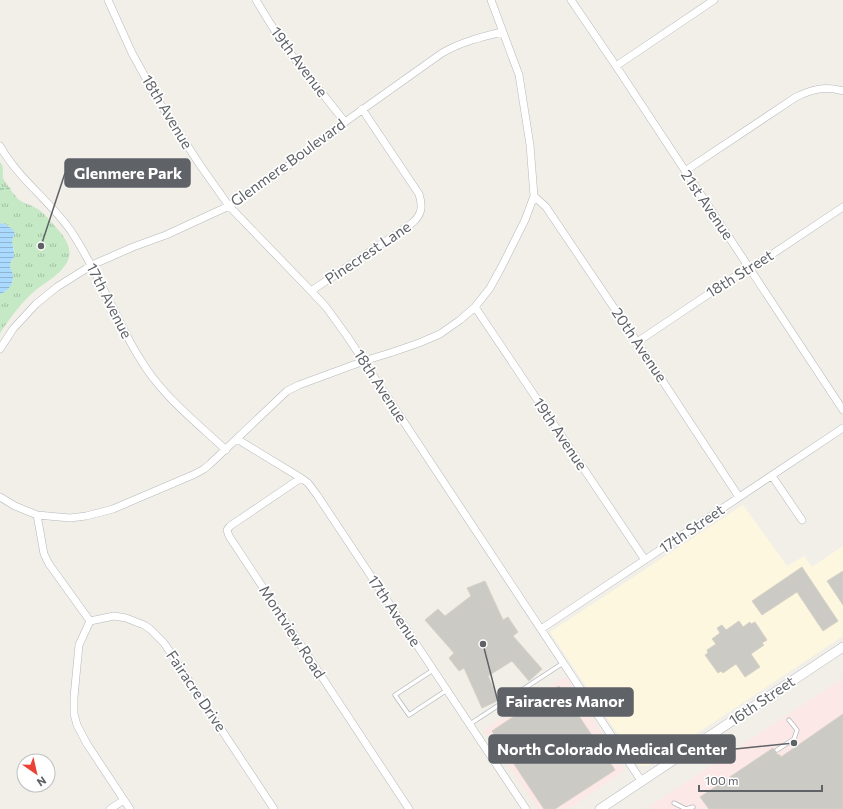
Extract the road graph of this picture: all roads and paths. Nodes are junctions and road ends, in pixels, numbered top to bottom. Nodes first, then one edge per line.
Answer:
1 (108, 0) edge
2 (256, 0) edge
3 (491, 0) edge
4 (571, 0) edge
5 (714, 0) edge
6 (502, 32) junction
7 (616, 66) junction
8 (843, 91) edge
9 (362, 109) junction
10 (344, 122) junction
11 (0, 146) edge
12 (685, 171) junction
13 (12, 188) dead end
14 (0, 189) edge
15 (534, 196) junction
16 (229, 206) junction
17 (843, 207) edge
18 (92, 265) junction
19 (750, 269) junction
20 (311, 291) junction
21 (476, 307) junction
22 (637, 342) junction
23 (0, 349) edge
24 (364, 360) junction
25 (843, 410) edge
26 (843, 428) edge
27 (237, 439) junction
28 (226, 450) junction
29 (772, 476) junction
30 (301, 478) junction
31 (0, 497) edge
32 (739, 497) junction
33 (37, 515) junction
34 (802, 520) dead end
35 (645, 560) junction
36 (90, 621) junction
37 (541, 629) junction
38 (843, 647) edge
39 (563, 663) junction
40 (433, 670) junction
41 (447, 690) junction
42 (789, 720) dead end
43 (470, 724) junction
44 (777, 750) dead end
45 (642, 782) junction
46 (124, 800) junction
47 (674, 803) dead end
48 (693, 807) dead end
49 (110, 809) edge
50 (130, 809) edge
51 (274, 809) edge
52 (409, 809) edge
53 (526, 809) edge
54 (600, 809) edge
55 (686, 809) edge

1 - 16 street, 18th Avenue
2 - 10 street, 19th Avenue
3 - 6 street
4 - 7 street, 21st Avenue
5 - 7 street
6 - 9 street, Glenmere Boulevard
6 - 15 street
7 - 12 street, 21st Avenue
8 - 12 street
9 - 10 street, Glenmere Boulevard
9 - 20 street, Pinecrest Lane
10 - 16 street, Glenmere Boulevard
11 - 18 street, 17th Avenue
12 - 19 street, 21st Avenue
13 - 14 path
15 - 21 street
15 - 22 street, 20th Avenue
16 - 18 street, Glenmere Boulevard
16 - 20 street, 18th Avenue
17 - 19 street, 18th Street
18 - 23 street, Glenmere Boulevard
18 - 28 street, 17th Avenue
19 - 22 street, 18th Street
19 - 25 street, 21st Avenue
20 - 24 street, 18th Avenue
21 - 24 street
21 - 35 street, 19th Avenue
22 - 32 street, 20th Avenue
24 - 27 street
24 - 37 street, 18th Avenue
26 - 29 street, 17th Street
27 - 28 street
27 - 30 street, 17th Avenue
28 - 33 street
29 - 32 street, 17th Street
29 - 34 street
30 - 40 street, 17th Avenue
30 - 52 street, Montview Road
31 - 33 street
32 - 35 street, 17th Street
33 - 36 street
35 - 37 street, 17th Street
36 - 46 street
36 - 51 street, Fairacre Drive
37 - 39 street, 18th Avenue
38 - 45 main road, 16th Street
39 - 43 lane
39 - 45 street, 18th Avenue
40 - 41 street, 17th Avenue
40 - 41 lane
41 - 43 street, 17th Avenue
42 - 44 lane
43 - 53 street, 17th Avenue
45 - 54 main road, 16th Street
46 - 49 street
46 - 50 street
47 - 55 lane
48 - 55 lane

